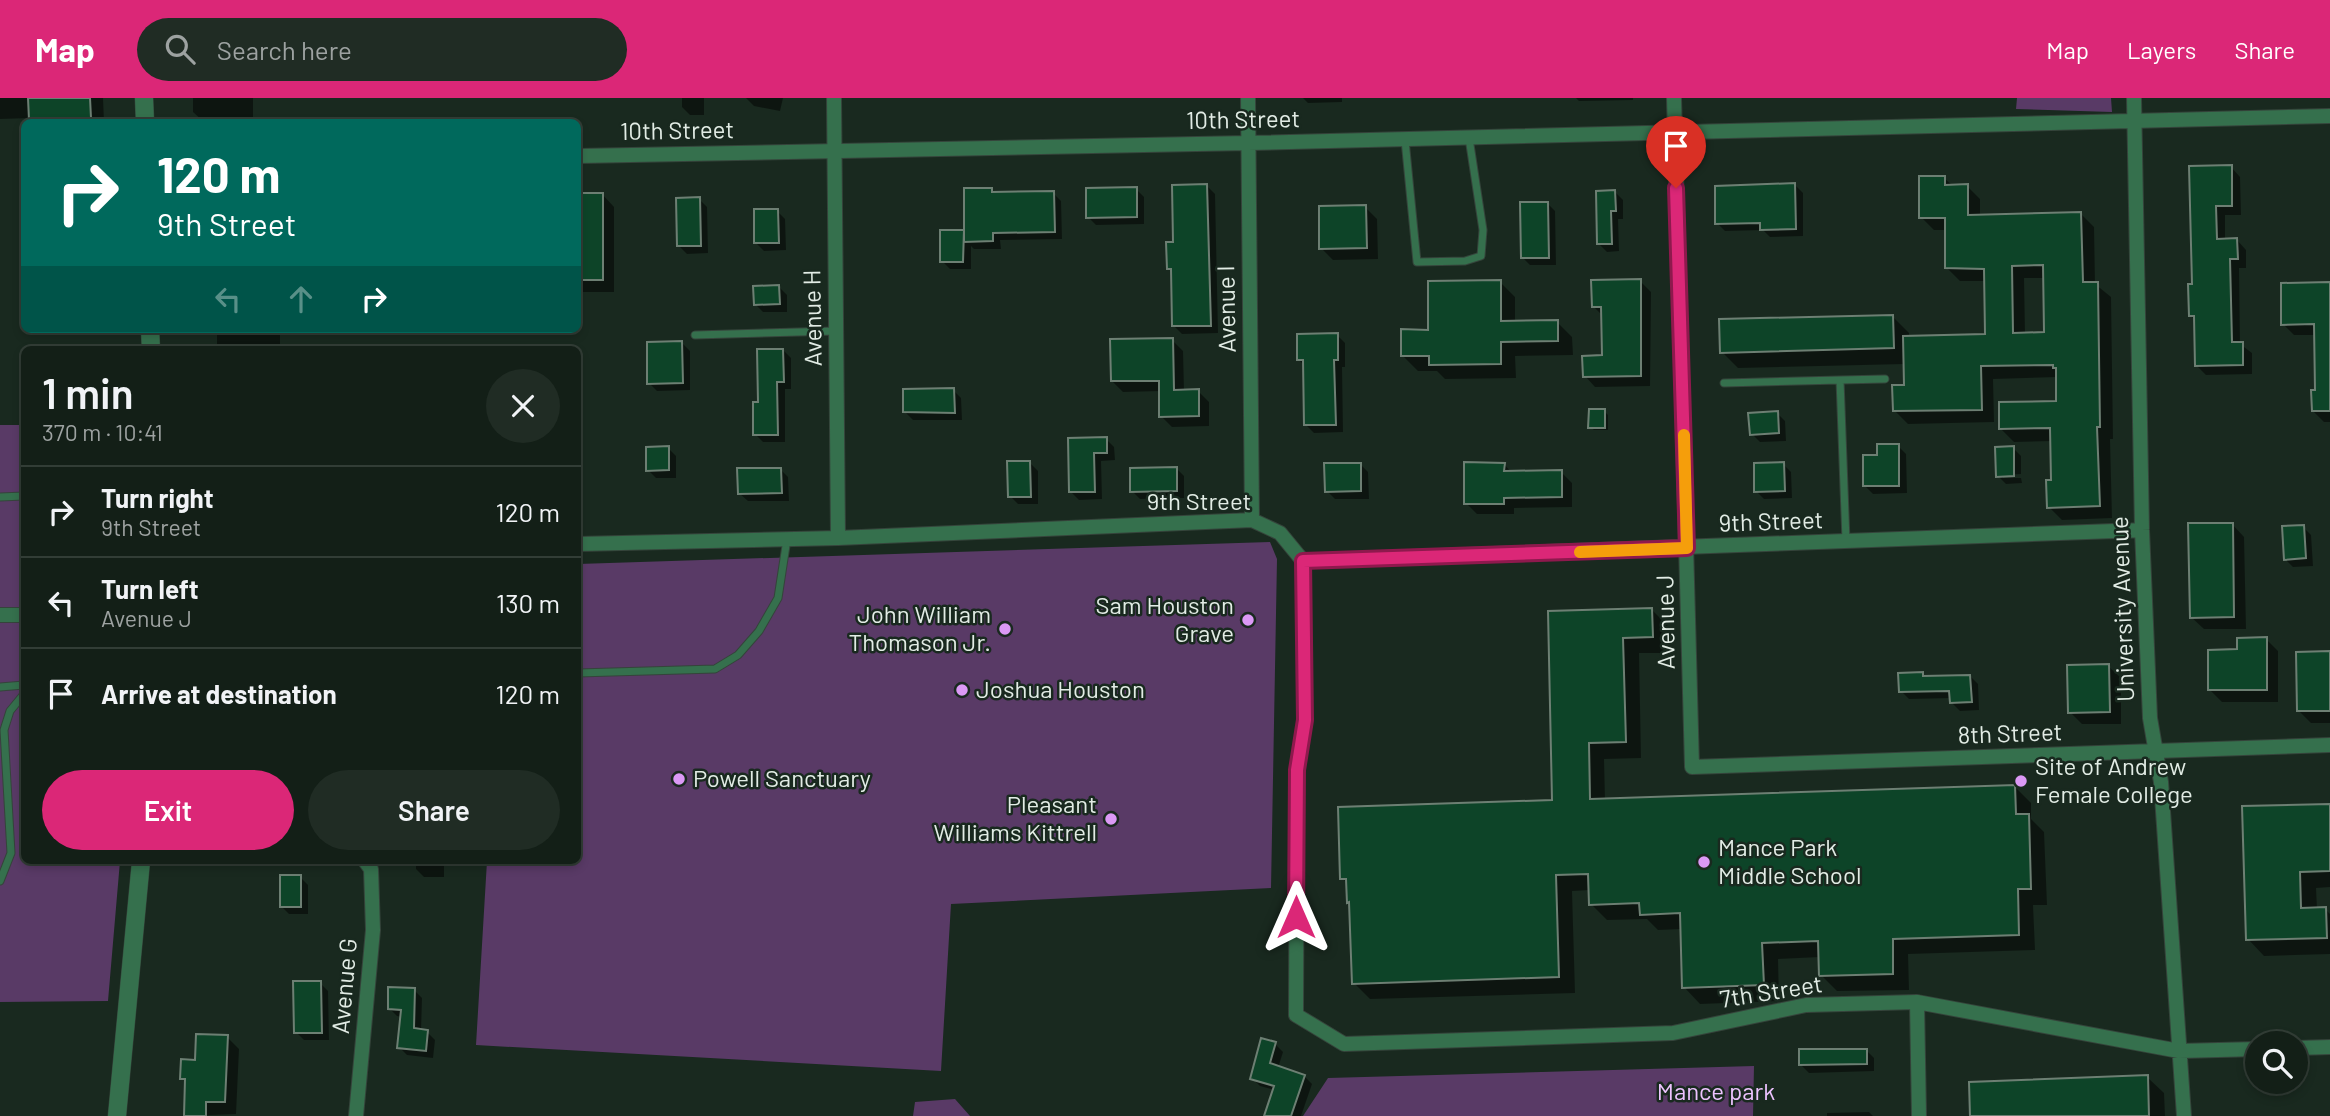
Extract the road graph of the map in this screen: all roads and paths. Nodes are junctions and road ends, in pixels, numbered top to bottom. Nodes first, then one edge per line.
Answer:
1 (144, 98) edge
2 (834, 98) edge
3 (1248, 98) edge
4 (1674, 98) edge
5 (2134, 98) edge
6 (2330, 116) edge
7 (145, 119) edge
8 (2134, 120) junction
9 (1675, 133) junction
10 (1469, 138) junction
11 (1405, 139) junction
12 (1248, 143) junction
13 (834, 152) junction
14 (581, 156) edge
15 (836, 331) junction
16 (695, 335) dead end
17 (1885, 379) dead end
18 (1840, 380) junction
19 (1724, 383) dead end
20 (21, 496) edge
21 (0, 497) edge
22 (1252, 520) junction
23 (2142, 530) junction
24 (787, 538) junction
25 (838, 538) junction
26 (1846, 542) junction
27 (581, 544) edge
28 (1687, 548) junction
29 (1303, 561) junction
30 (0, 615) edge
31 (21, 615) edge
32 (581, 673) edge
33 (21, 685) edge
34 (0, 687) edge
35 (21, 698) edge
36 (2330, 745) edge
37 (2155, 752) junction
38 (1692, 767) joint
39 (4, 810) edge
40 (141, 864) edge
41 (368, 864) edge
42 (0, 881) edge
43 (1917, 1002) junction
44 (2330, 1047) edge
45 (2308, 1048) edge
46 (2245, 1049) edge
47 (2179, 1051) junction
48 (117, 1116) edge
49 (356, 1116) edge
50 (1919, 1116) edge
51 (2184, 1116) edge

1 - 7 street
2 - 13 street, Avenue H
3 - 12 street, Avenue I
4 - 9 street, Avenue J
5 - 8 street, University Avenue
6 - 8 street, 10th Street
8 - 9 street, 10th Street
8 - 23 street, University Avenue
9 - 10 street, 10th Street
9 - 28 street, Avenue J
10 - 11 street, 10th Street
10 - 11 lane
11 - 12 street, 10th Street
12 - 13 street, 10th Street
12 - 22 street, Avenue I
13 - 14 street, 10th Street
13 - 15 street, Avenue H
15 - 16 lane
15 - 25 street, Avenue H
17 - 18 lane
18 - 19 lane
18 - 26 lane
20 - 21 lane
22 - 25 street, 9th Street
22 - 29 street, 9th Street
23 - 26 street, 9th Street
23 - 37 street, University Avenue
24 - 25 street, 9th Street
24 - 27 street, 9th Street
24 - 32 lane
26 - 28 street, 9th Street
28 - 29 street, 9th Street
28 - 38 street, Avenue J
29 - 43 street, 7th Street
30 - 31 street
33 - 34 lane
35 - 39 lane
36 - 37 street, 8th Street
37 - 38 street, 8th Street
37 - 47 street, University Avenue
39 - 42 lane
40 - 48 street
41 - 49 street, Avenue G
43 - 47 street, 7th Street
43 - 50 street
44 - 45 street
46 - 47 street, 7th Street
47 - 51 street, University Avenue

